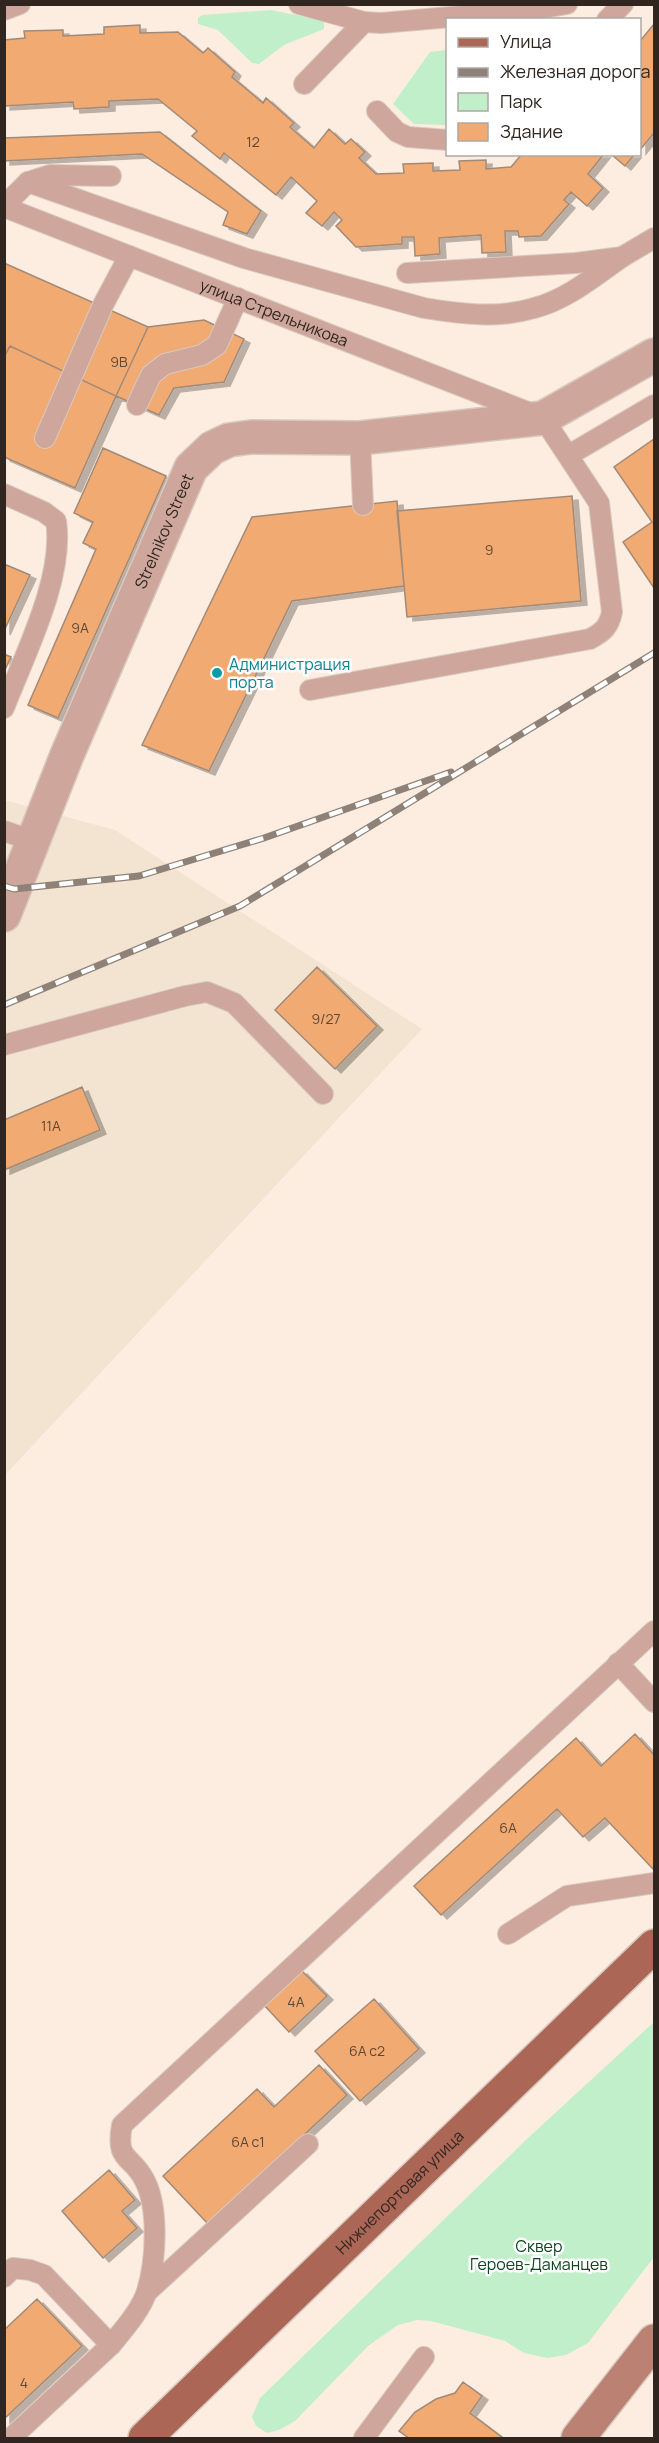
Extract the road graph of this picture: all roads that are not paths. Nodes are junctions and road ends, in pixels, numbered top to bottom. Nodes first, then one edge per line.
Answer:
1 (20, 4) edge
2 (299, 4) edge
3 (567, 4) edge
4 (623, 4) edge
5 (4, 10) edge
6 (609, 18) edge
7 (364, 22) junction
8 (304, 84) dead end
9 (377, 111) dead end
10 (446, 140) edge
11 (111, 176) dead end
12 (28, 182) junction
13 (4, 206) edge
14 (654, 238) edge
15 (129, 256) junction
16 (622, 257) junction
17 (407, 273) dead end
18 (238, 298) junction
19 (654, 355) edge
20 (137, 405) dead end
21 (654, 405) edge
22 (543, 418) junction
23 (45, 438) dead end
24 (360, 438) junction
25 (569, 454) junction
26 (4, 494) edge
27 (363, 505) dead end
28 (310, 690) dead end
29 (4, 708) edge
30 (19, 836) edge
31 (4, 915) edge
32 (4, 1045) edge
33 (323, 1094) dead end
34 (654, 1631) edge
35 (618, 1663) junction
36 (654, 1702) edge
37 (654, 1883) edge
38 (508, 1934) dead end
39 (654, 1946) edge
40 (309, 2144) dead end
41 (4, 2277) edge
42 (147, 2292) junction
43 (654, 2341) edge
44 (111, 2345) junction
45 (424, 2357) dead end
46 (11, 2439) edge
47 (145, 2439) edge
48 (364, 2439) edge
49 (579, 2439) edge

1 - 5 lane
2 - 7 lane
3 - 7 lane
4 - 6 lane
7 - 8 lane
9 - 10 lane
11 - 12 lane
12 - 13 lane
12 - 16 lane
13 - 15 lane, улица Стрельникова
14 - 16 lane
15 - 18 lane, улица Стрельникова
15 - 23 lane
16 - 17 lane
18 - 20 lane
18 - 22 lane, улица Стрельникова
19 - 22 street, Strelnikov Street
21 - 25 lane
22 - 24 street, Strelnikov Street
22 - 25 lane
24 - 27 lane
24 - 30 street, Strelnikov Street
25 - 28 lane
26 - 29 lane
30 - 31 street, Strelnikov Street
32 - 33 lane
34 - 35 lane
35 - 36 lane
35 - 42 lane
37 - 38 lane
39 - 47 main road, Нижнепортовая улица
40 - 42 lane
41 - 44 lane
42 - 44 lane
43 - 49 street
44 - 46 lane
45 - 48 lane

